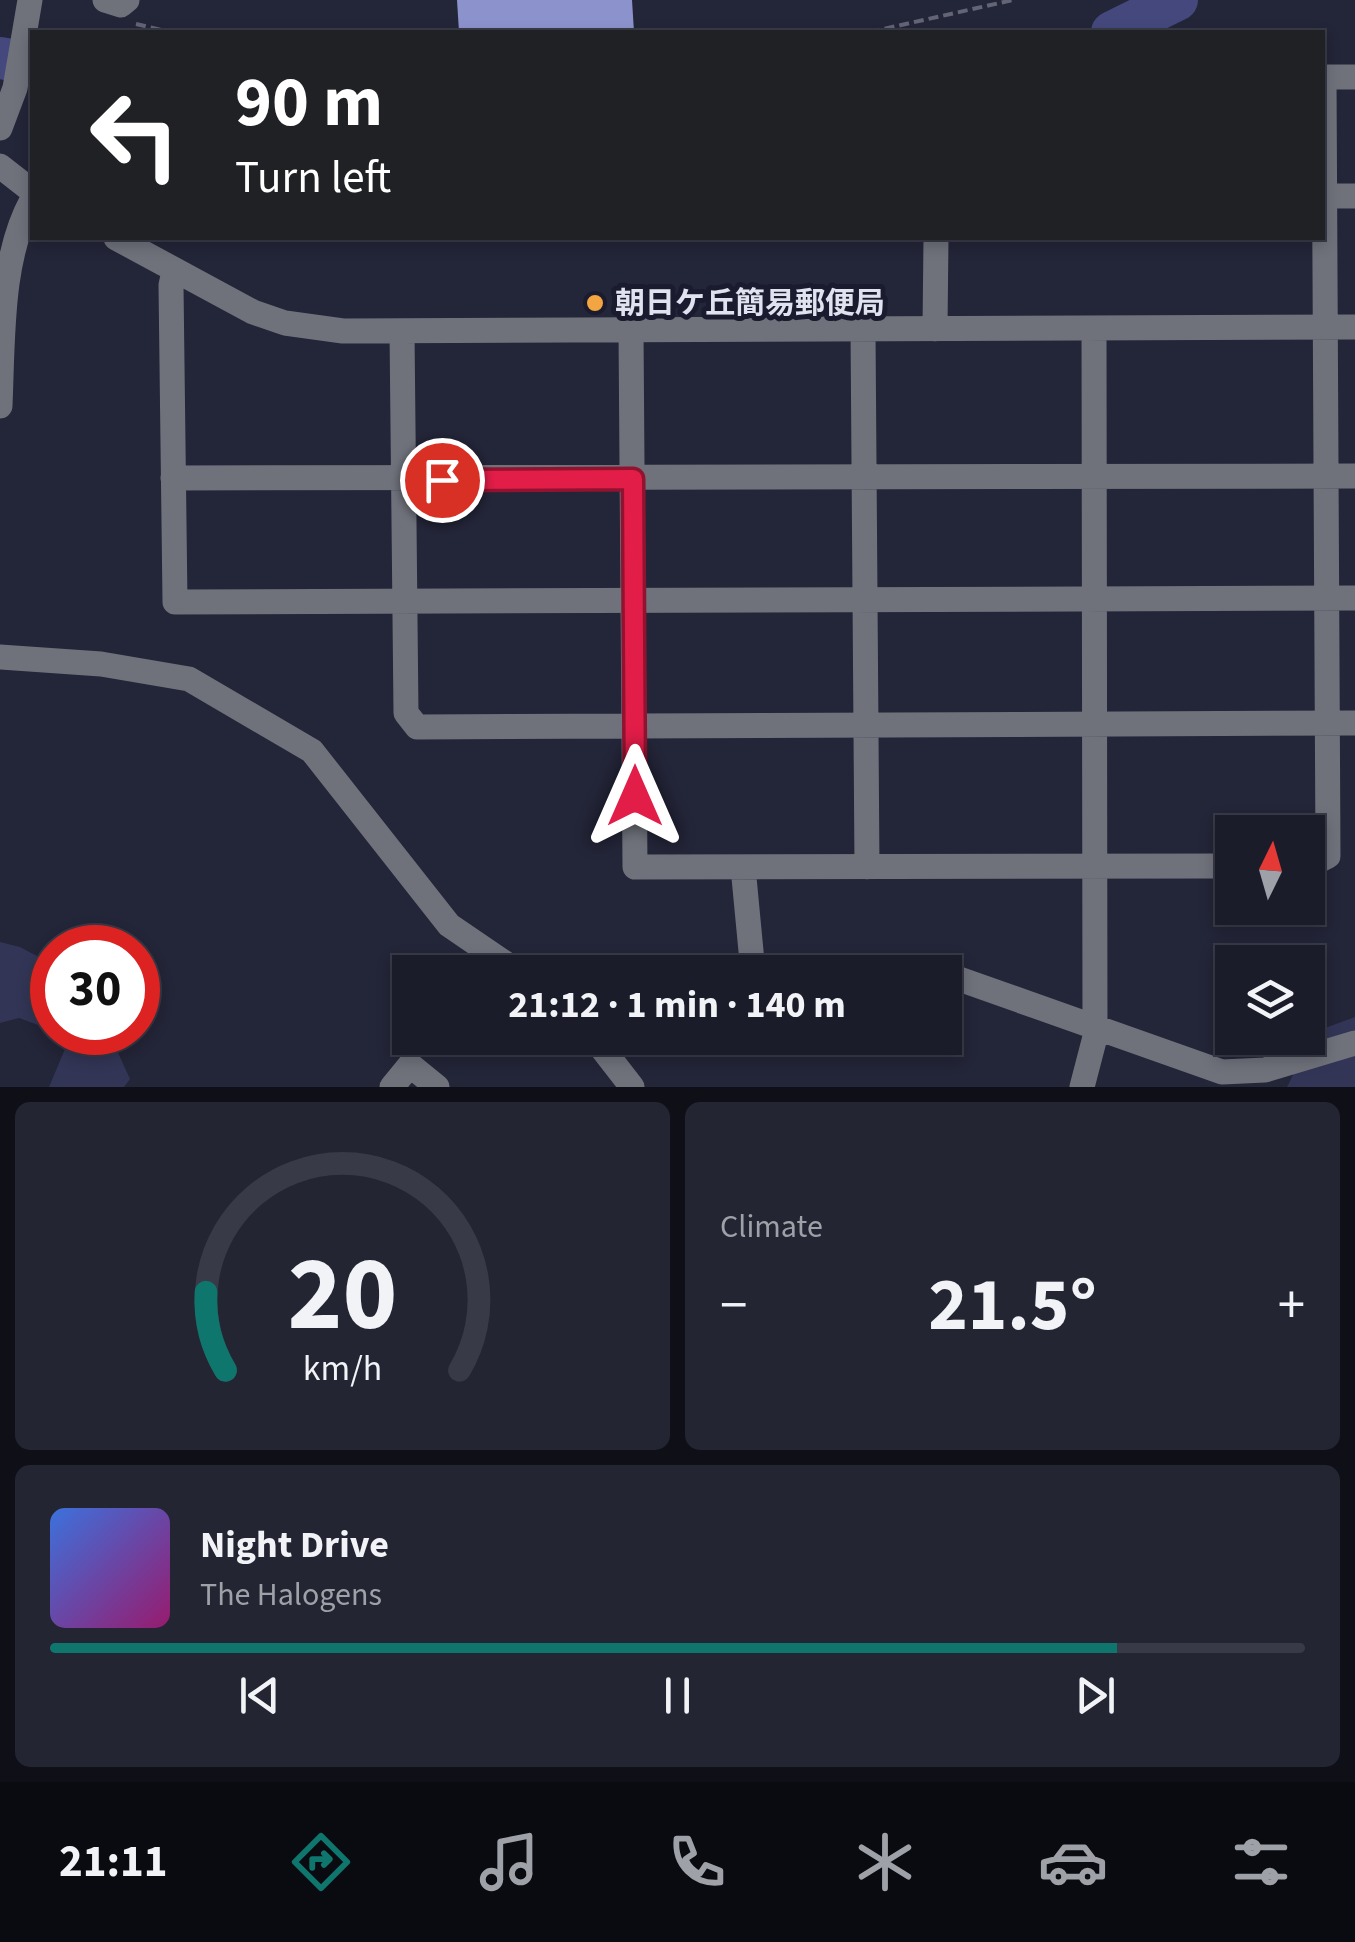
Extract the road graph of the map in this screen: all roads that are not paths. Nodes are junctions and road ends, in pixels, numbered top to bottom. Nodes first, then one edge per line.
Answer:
1 (30, 0) edge
2 (1325, 77) edge
3 (1355, 77) edge
4 (0, 128) edge
5 (0, 166) edge
6 (30, 189) edge
7 (1325, 196) edge
8 (1355, 196) edge
9 (30, 203) edge
10 (120, 240) edge
11 (936, 240) edge
12 (1324, 240) edge
13 (174, 271) junction
14 (1323, 327) junction
15 (1355, 327) edge
16 (1094, 328) junction
17 (863, 329) junction
18 (935, 329) junction
19 (631, 330) junction
20 (402, 332) junction
21 (0, 406) edge
22 (1325, 476) junction
23 (1355, 476) edge
24 (1094, 477) junction
25 (173, 478) junction
26 (864, 478) junction
27 (633, 479) junction
28 (404, 480) junction
29 (1094, 598) junction
30 (1326, 598) junction
31 (1355, 598) edge
32 (865, 600) junction
33 (405, 602) junction
34 (634, 602) junction
35 (0, 657) edge
36 (1328, 723) junction
37 (1355, 723) edge
38 (1094, 724) junction
39 (866, 725) junction
40 (635, 726) junction
41 (1325, 858) edge
42 (867, 866) junction
43 (1094, 866) junction
44 (1215, 866) edge
45 (742, 867) junction
46 (493, 955) edge
47 (751, 955) edge
48 (962, 980) edge
49 (1095, 1028) junction
50 (1355, 1043) edge
51 (607, 1055) edge
52 (392, 1087) edge
53 (437, 1087) edge
54 (632, 1087) edge
55 (1082, 1087) edge

1 - 4 street
2 - 3 street
5 - 6 street
7 - 8 street
9 - 21 street
10 - 13 street
11 - 18 street
12 - 14 street
13 - 20 street
13 - 25 street
14 - 15 street
14 - 16 street
14 - 22 street
16 - 18 street
16 - 24 street
17 - 18 street
17 - 19 street
17 - 26 street
19 - 20 street
19 - 27 street
20 - 28 street
22 - 23 street
22 - 24 street
22 - 30 street
24 - 26 street
24 - 29 street
25 - 28 street
25 - 33 street
26 - 27 street
26 - 32 street
27 - 28 street
27 - 34 street
28 - 33 street
29 - 30 street
29 - 32 street
29 - 38 street
30 - 31 street
30 - 36 street
32 - 34 street
32 - 39 street
33 - 34 street
33 - 40 street
34 - 40 street
35 - 46 street
36 - 37 street
36 - 38 street
36 - 41 street
38 - 39 street
38 - 43 street
39 - 40 street
39 - 42 street
40 - 45 street
42 - 43 street
42 - 45 street
43 - 44 street
43 - 49 street
45 - 47 street
48 - 49 street
49 - 50 street
49 - 55 street
51 - 54 street
52 - 53 street

